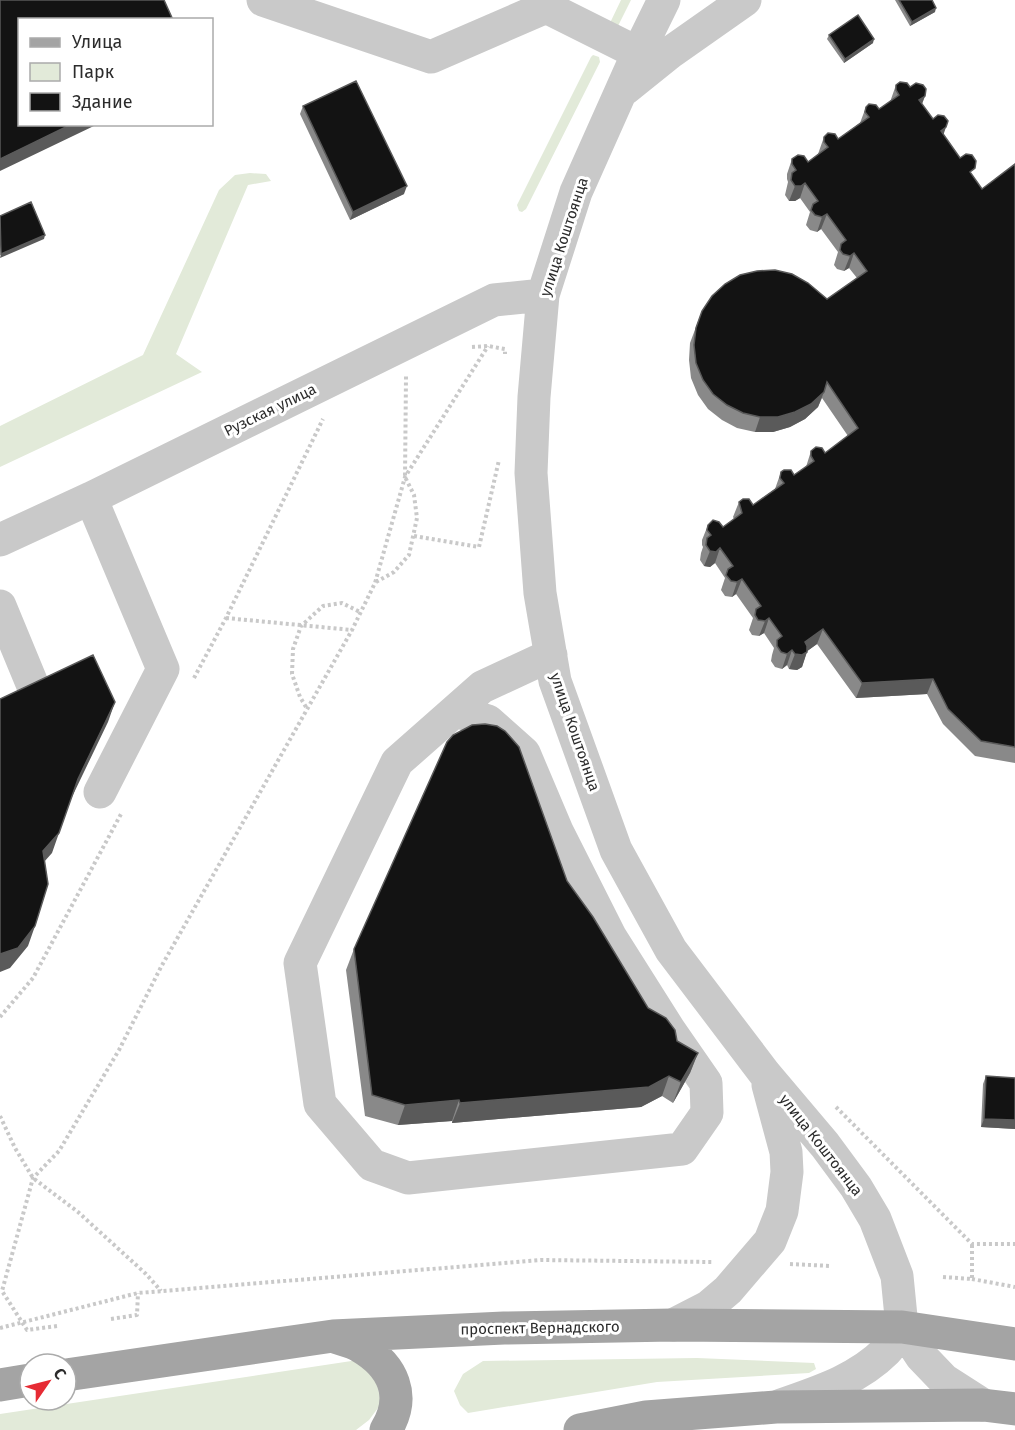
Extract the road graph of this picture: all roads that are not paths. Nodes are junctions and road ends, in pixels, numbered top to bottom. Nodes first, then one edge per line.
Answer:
1 (263, 0) edge
2 (664, 0) edge
3 (745, 0) edge
4 (638, 53) junction
5 (619, 94) junction
6 (543, 295) junction
7 (91, 498) junction
8 (0, 540) edge
9 (0, 606) edge
10 (551, 655) junction
11 (38, 698) edge
12 (455, 711) junction
13 (100, 792) dead end
14 (765, 1074) junction
15 (673, 1325) junction
16 (902, 1327) junction
17 (333, 1336) junction
18 (1015, 1344) edge
19 (78, 1373) edge
20 (18, 1382) edge
21 (0, 1385) edge
22 (776, 1407) junction
23 (999, 1407) edge
24 (386, 1430) edge
25 (580, 1430) edge

1 - 4 street
2 - 4 street, улица Коштоянца
3 - 5 street
4 - 5 street, улица Коштоянца
5 - 6 street, улица Коштоянца
6 - 7 street, Рузская улица
6 - 10 street, улица Коштоянца
7 - 8 street, Рузская улица
7 - 13 street
9 - 11 street
10 - 12 street
10 - 14 street, улица Коштоянца
12 - 12 street
14 - 15 street
14 - 16 street, улица Коштоянца
15 - 16 main road, проспект Вернадского
15 - 17 main road, проспект Вернадского
16 - 18 main road, проспект Вернадского
16 - 22 street
16 - 23 street
17 - 19 main road, проспект Вернадского
17 - 24 main road
20 - 21 main road
22 - 23 main road
22 - 25 main road

